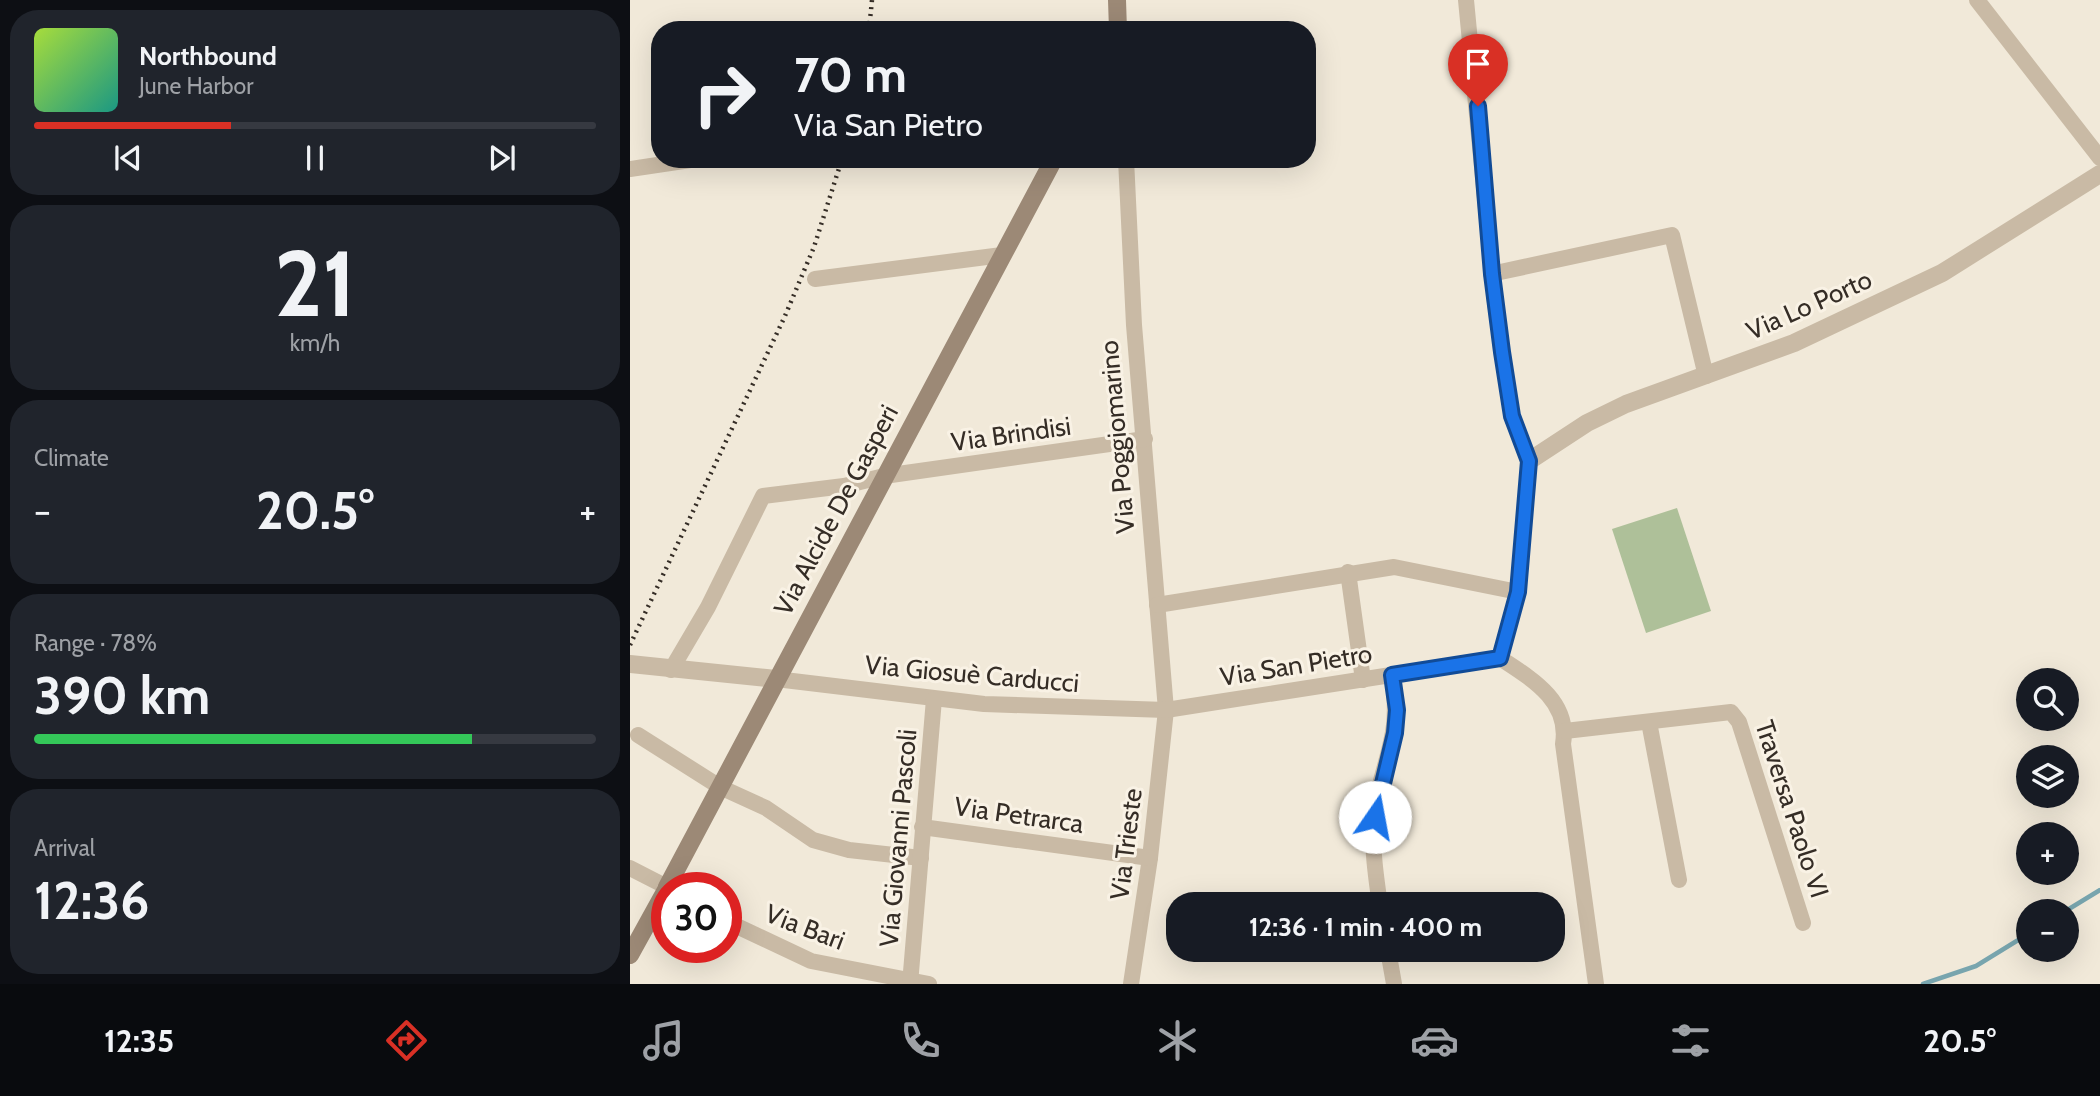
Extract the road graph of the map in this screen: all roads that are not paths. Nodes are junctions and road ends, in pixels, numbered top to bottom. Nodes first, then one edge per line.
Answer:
1 (1117, 0) edge
2 (1466, 0) edge
3 (1977, 0) edge
4 (1118, 21) edge
5 (2100, 158) edge
6 (651, 166) edge
7 (1049, 168) edge
8 (1126, 168) edge
9 (630, 169) edge
10 (2100, 174) edge
11 (1002, 255) junction
12 (1492, 274) junction
13 (815, 279) dead end
14 (1706, 376) junction
15 (1145, 439) junction
16 (1529, 461) junction
17 (884, 476) junction
18 (1348, 572) junction
19 (1518, 592) junction
20 (1157, 605) junction
21 (1500, 658) junction
22 (630, 664) edge
23 (671, 670) junction
24 (1392, 675) junction
25 (776, 679) junction
26 (1363, 680) junction
27 (934, 699) junction
28 (1166, 710) junction
29 (1649, 722) junction
30 (1565, 731) junction
31 (638, 735) dead end
32 (720, 787) junction
33 (922, 827) junction
34 (1150, 858) junction
35 (921, 859) junction
36 (630, 868) edge
37 (675, 872) edge
38 (651, 879) edge
39 (1679, 880) dead end
40 (1379, 892) edge
41 (651, 916) edge
42 (1803, 923) dead end
43 (742, 929) edge
44 (630, 955) edge
45 (1390, 962) edge
46 (910, 983) edge
47 (929, 984) edge
48 (1131, 984) edge
49 (1394, 984) edge
50 (1596, 984) edge

1 - 4 main road
2 - 12 street
3 - 5 street
6 - 9 street
7 - 11 main road, Via Alcide De Gasperi
8 - 15 street, Via Poggiomarino
10 - 14 street, Via Lo Porto
11 - 13 street
11 - 17 main road, Via Alcide De Gasperi
12 - 14 street
12 - 16 street
14 - 16 street, Via Lo Porto
15 - 17 street, Via Brindisi
15 - 20 street, Via Poggiomarino
16 - 19 street
17 - 23 street, Via Brindisi
17 - 25 main road, Via Alcide De Gasperi
18 - 19 street
18 - 20 street
18 - 26 street
19 - 21 street
20 - 28 street, Via Poggiomarino
21 - 24 street, Via San Pietro
21 - 30 street
22 - 23 street
23 - 25 street
24 - 26 street, Via San Pietro
24 - 40 street
25 - 27 street, Via Giosuè Carducci
25 - 32 main road, Via Alcide De Gasperi
26 - 28 street, Via San Pietro
27 - 28 street, Via Giosuè Carducci
27 - 33 street, Via Giovanni Pascoli
28 - 34 street, Via Trieste
29 - 30 street, Traversa Paolo VI
29 - 39 street
29 - 42 street, Traversa Paolo VI
30 - 50 street
31 - 32 street
32 - 35 street
32 - 37 main road, Via Alcide De Gasperi
33 - 34 street, Via Petrarca
33 - 35 street, Via Giovanni Pascoli
34 - 48 street, Via Trieste
35 - 46 street, Via Giovanni Pascoli
36 - 38 street
41 - 44 main road, Via Alcide De Gasperi
43 - 46 street, Via Bari
45 - 49 street
46 - 47 street, Via Bari

